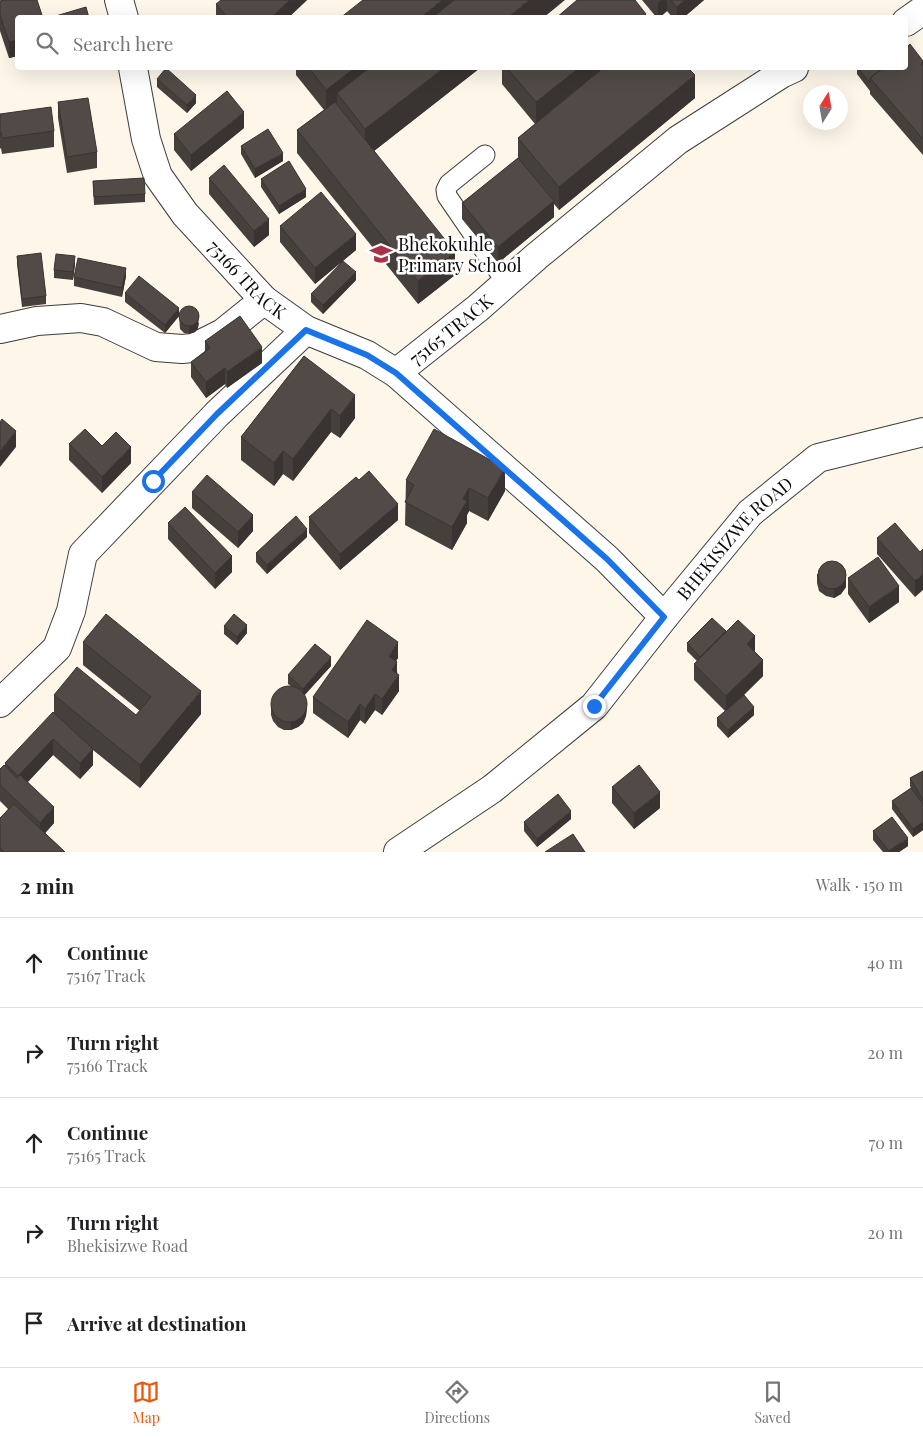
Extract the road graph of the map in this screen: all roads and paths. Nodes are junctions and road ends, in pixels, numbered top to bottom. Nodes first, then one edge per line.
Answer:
1 (119, 0) edge
2 (923, 10) edge
3 (123, 15) edge
4 (908, 21) edge
5 (133, 70) edge
6 (790, 70) edge
7 (485, 155) dead end
8 (506, 282) junction
9 (264, 300) junction
10 (0, 329) edge
11 (306, 330) junction
12 (396, 373) junction
13 (923, 432) edge
14 (664, 617) junction
15 (0, 703) edge
16 (398, 852) edge

1 - 3 street
2 - 4 street
5 - 9 street, 75166 TRACK
6 - 8 street, 75165 TRACK
7 - 8 lane
8 - 12 street, 75165 TRACK
9 - 10 street
9 - 11 street, 75166 TRACK
11 - 12 street, 75166 TRACK
11 - 15 street
12 - 14 street, 75165 TRACK
13 - 14 street, BHEKISIZWE ROAD
14 - 16 street, BHEKISIZWE ROAD

